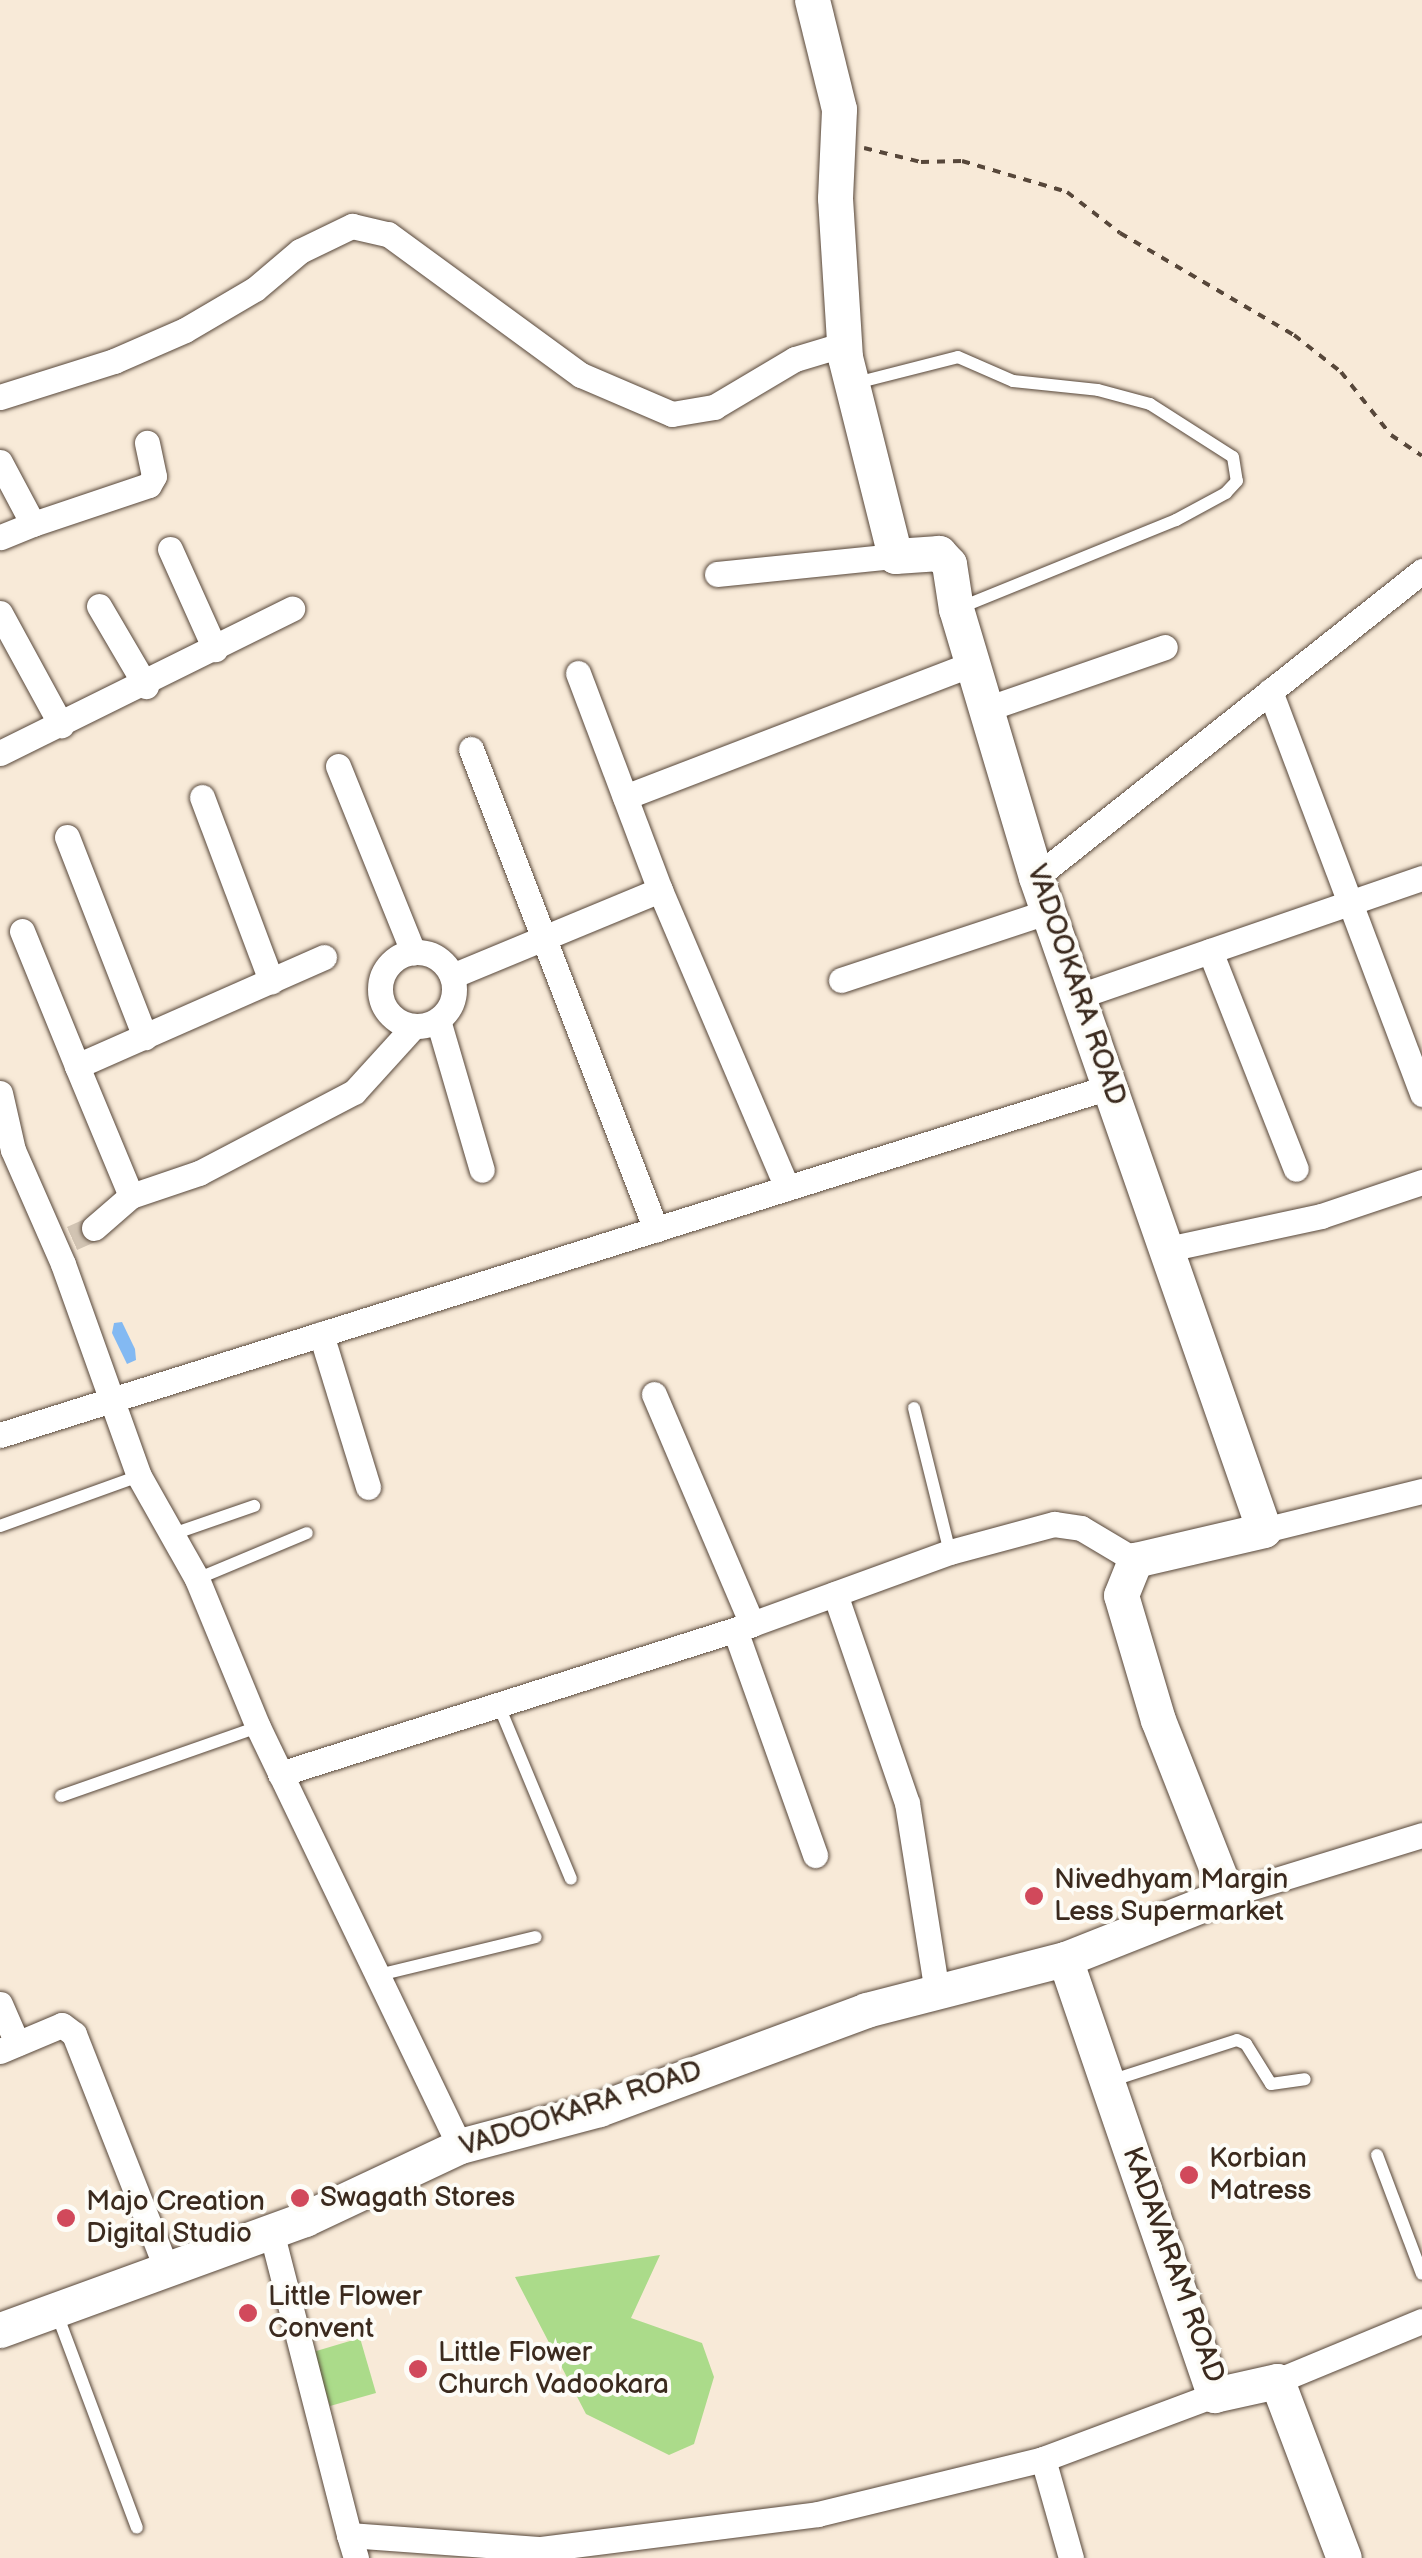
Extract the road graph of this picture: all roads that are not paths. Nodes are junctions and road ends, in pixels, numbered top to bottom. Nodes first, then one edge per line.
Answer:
1 (812, 0) edge
2 (845, 344) junction
3 (850, 384) junction
4 (0, 397) edge
5 (148, 443) dead end
6 (0, 462) edge
7 (33, 524) junction
8 (0, 537) edge
9 (170, 549) dead end
10 (895, 556) junction
11 (1422, 570) edge
12 (717, 574) dead end
13 (99, 606) dead end
14 (956, 608) junction
15 (292, 609) dead end
16 (0, 613) edge
17 (1164, 647) dead end
18 (215, 649) junction
19 (972, 664) junction
20 (578, 673) dead end
21 (146, 686) junction
22 (1270, 691) junction
23 (989, 708) junction
24 (60, 724) junction
25 (471, 749) dead end
26 (0, 753) edge
27 (338, 766) dead end
28 (202, 796) dead end
29 (624, 797) junction
30 (66, 837) dead end
31 (1036, 876) junction
32 (1422, 878) edge
33 (660, 890) junction
34 (1351, 902) junction
35 (1050, 910) junction
36 (22, 931) dead end
37 (545, 939) junction
38 (1210, 951) junction
39 (413, 952) junction
40 (324, 957) dead end
41 (452, 976) junction
42 (841, 980) dead end
43 (271, 981) junction
44 (1082, 995) junction
45 (426, 1023) junction
46 (145, 1036) junction
47 (77, 1066) junction
48 (1112, 1086) junction
49 (0, 1093) edge
50 (1422, 1094) edge
51 (1296, 1169) dead end
52 (482, 1170) dead end
53 (1422, 1182) edge
54 (787, 1188) junction
55 (131, 1196) junction
56 (656, 1230) junction
57 (73, 1235) junction
58 (1163, 1250) junction
59 (321, 1334) junction
60 (654, 1394) dead end
61 (109, 1404) junction
62 (914, 1408) dead end
63 (0, 1435) edge
64 (139, 1476) junction
65 (368, 1487) dead end
66 (1422, 1492) edge
67 (254, 1506) dead end
68 (0, 1526) edge
69 (1264, 1530) junction
70 (307, 1533) dead end
71 (173, 1534) junction
72 (950, 1552) junction
73 (1134, 1560) junction
74 (196, 1579) junction
75 (835, 1594) junction
76 (744, 1627) junction
77 (499, 1706) junction
78 (258, 1727) junction
79 (280, 1774) junction
80 (60, 1796) dead end
81 (1422, 1835) edge
82 (815, 1855) dead end
83 (570, 1878) dead end
84 (1227, 1895) junction
85 (536, 1937) dead end
86 (1065, 1959) junction
87 (382, 1974) junction
88 (937, 1992) junction
89 (0, 2004) edge
90 (9, 2047) edge
91 (1305, 2079) dead end
92 (1107, 2081) junction
93 (460, 2146) junction
94 (1376, 2155) dead end
95 (271, 2231) junction
96 (167, 2270) junction
97 (1422, 2274) edge
98 (56, 2310) junction
99 (1422, 2321) edge
100 (0, 2330) edge
101 (1277, 2382) junction
102 (1214, 2394) junction
103 (1043, 2459) junction
104 (137, 2528) dead end
105 (352, 2546) edge
106 (1071, 2558) edge
107 (1344, 2558) edge

1 - 2 main road
2 - 3 main road
2 - 4 street
3 - 10 main road
3 - 14 lane
5 - 7 street
6 - 7 street
7 - 8 street
9 - 18 street
10 - 12 street
10 - 14 main road, VADOOKARA ROAD
11 - 22 street
13 - 21 street
14 - 19 main road, VADOOKARA ROAD
15 - 18 street
16 - 24 street
17 - 23 street
18 - 21 street
19 - 23 main road, VADOOKARA ROAD
19 - 29 street
20 - 29 street
21 - 24 street
22 - 31 street
22 - 34 street
23 - 31 main road, VADOOKARA ROAD
24 - 26 street
25 - 37 street
27 - 39 street
28 - 43 street
29 - 33 street
30 - 46 street
31 - 35 main road, VADOOKARA ROAD
32 - 34 street
33 - 37 street
33 - 54 street
34 - 38 street
34 - 50 street
35 - 42 street
35 - 44 main road, VADOOKARA ROAD
36 - 47 street
37 - 41 street
37 - 56 street
38 - 44 street
38 - 51 street
39 - 41 street
39 - 45 street
40 - 43 street
41 - 45 street
43 - 46 street
44 - 48 main road, VADOOKARA ROAD
45 - 52 street
45 - 55 street
46 - 47 street
47 - 55 street
48 - 54 street
48 - 58 main road, VADOOKARA ROAD
49 - 57 street
53 - 58 street
54 - 56 street
55 - 57 street
56 - 59 street
57 - 61 street
58 - 69 main road, VADOOKARA ROAD
59 - 61 street
59 - 65 street
60 - 76 street
61 - 63 street
61 - 64 street
62 - 72 lane
64 - 68 lane
64 - 71 street
66 - 69 street
67 - 71 lane
69 - 73 main road
70 - 74 lane
71 - 74 street
72 - 73 street
72 - 75 street
73 - 84 main road
74 - 78 street
75 - 76 street
75 - 88 street
76 - 77 street
76 - 82 street
77 - 79 street
77 - 83 lane
78 - 79 street
78 - 80 lane
79 - 87 street
81 - 84 street, VADOOKARA ROAD
84 - 86 main road, VADOOKARA ROAD
85 - 87 lane
86 - 88 main road, VADOOKARA ROAD
86 - 92 main road, KADAVARAM ROAD
87 - 93 street
88 - 93 main road, VADOOKARA ROAD
89 - 90 street
90 - 96 street
91 - 92 lane
92 - 102 main road, KADAVARAM ROAD
93 - 95 main road, VADOOKARA ROAD
94 - 97 lane
95 - 96 main road, VADOOKARA ROAD
95 - 105 street
96 - 98 main road, VADOOKARA ROAD
98 - 100 main road, VADOOKARA ROAD
98 - 104 lane
99 - 101 street
101 - 102 main road, KADAVARAM ROAD
101 - 107 main road
102 - 103 street
103 - 105 street
103 - 106 street

